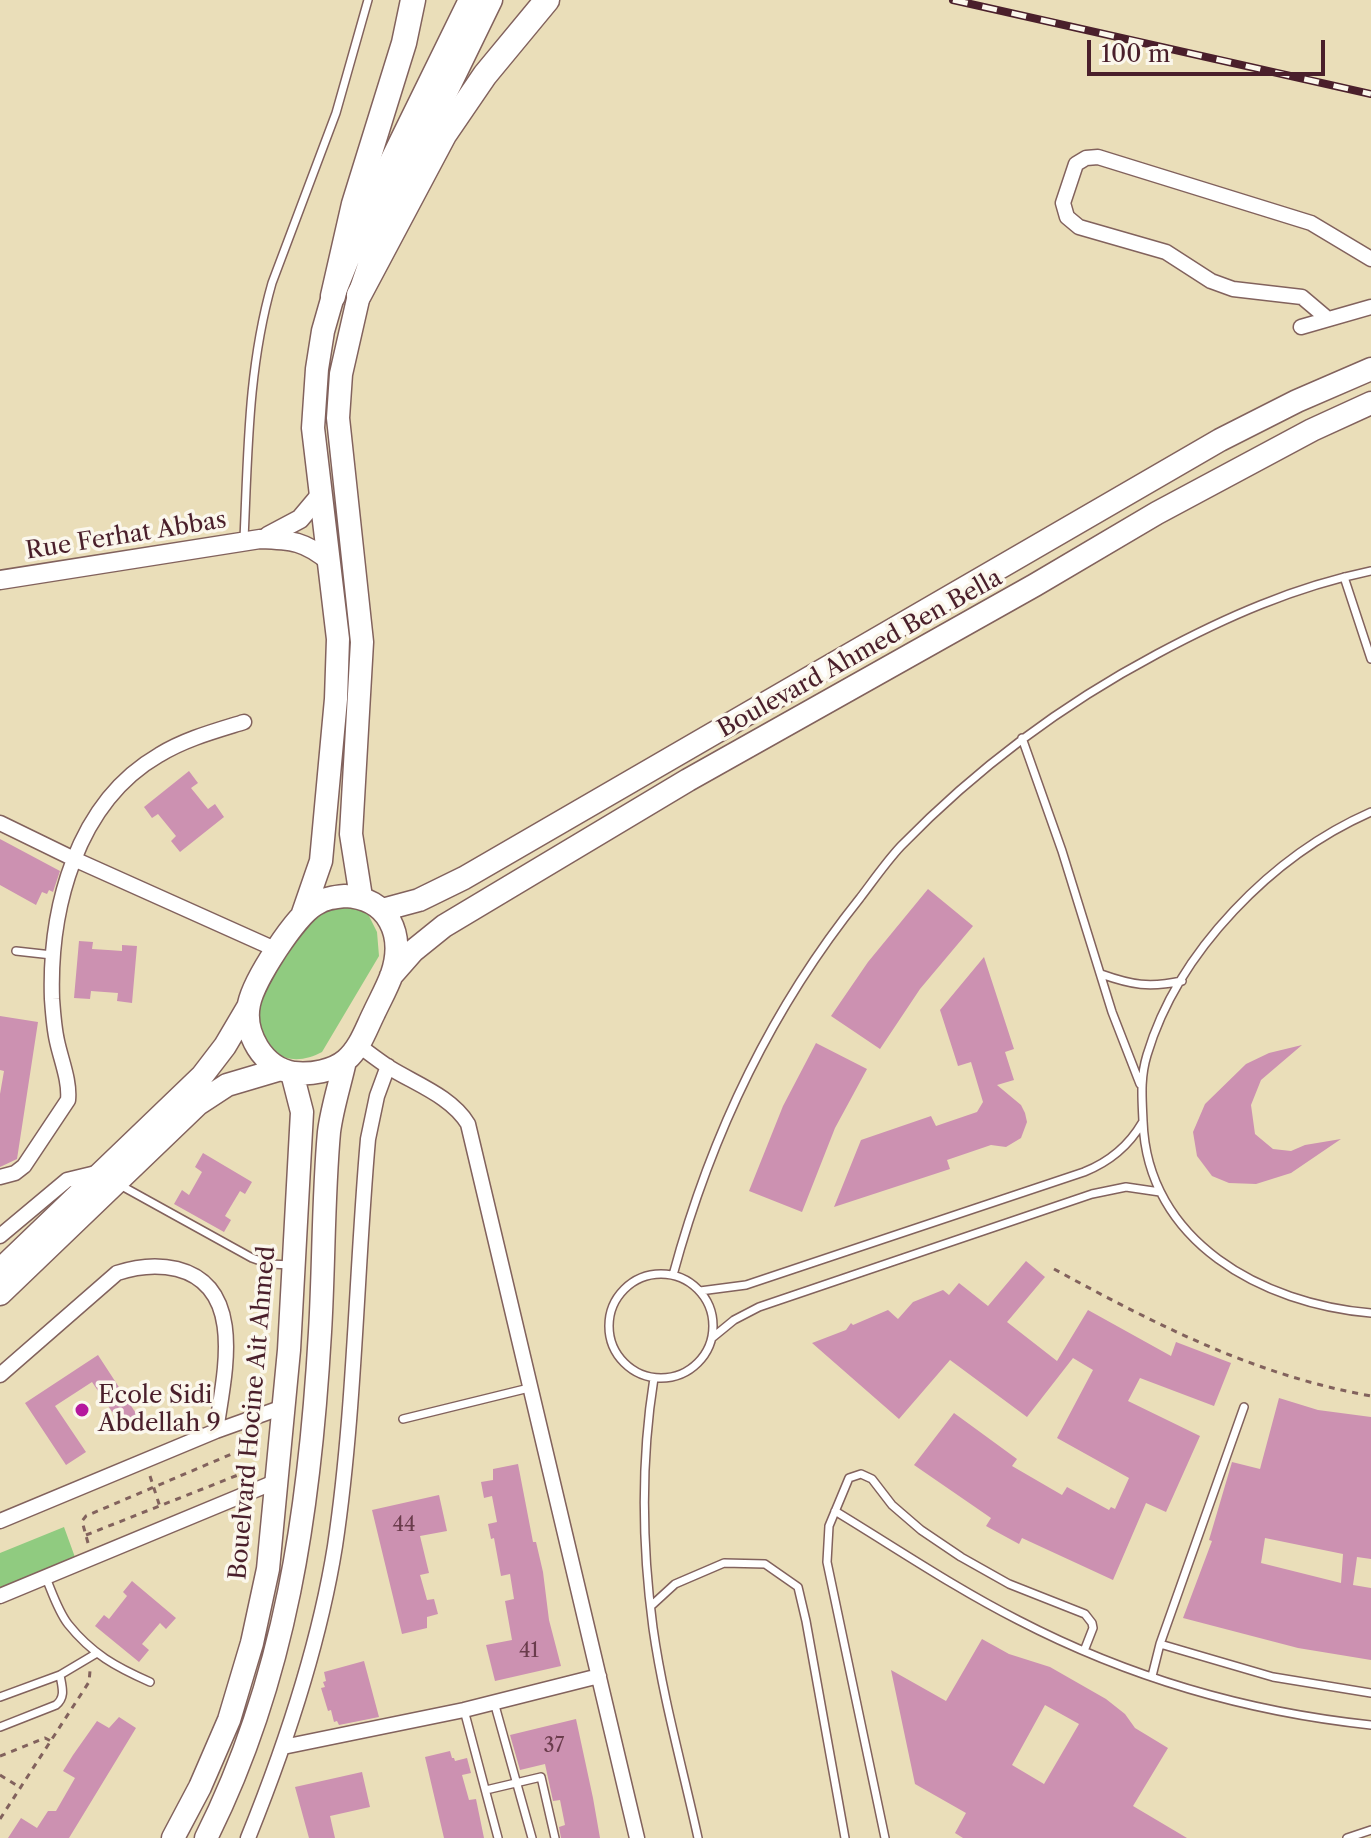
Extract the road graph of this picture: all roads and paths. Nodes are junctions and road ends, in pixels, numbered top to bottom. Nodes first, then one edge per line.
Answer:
1 (368, 0) edge
2 (413, 0) edge
3 (470, 0) edge
4 (491, 0) edge
5 (547, 0) edge
6 (1371, 259) edge
7 (359, 295) junction
8 (333, 296) junction
9 (1371, 307) edge
10 (1328, 319) junction
11 (1301, 327) dead end
12 (1371, 369) edge
13 (1371, 403) edge
14 (321, 494) junction
15 (252, 540) junction
16 (330, 562) junction
17 (1371, 571) edge
18 (1344, 577) junction
19 (0, 580) edge
20 (1371, 659) edge
21 (244, 722) dead end
22 (1022, 738) junction
23 (1371, 812) edge
24 (0, 823) edge
25 (74, 859) junction
26 (361, 897) junction
27 (382, 910) junction
28 (303, 913) junction
29 (277, 950) junction
30 (16, 951) dead end
31 (52, 955) junction
32 (1101, 974) junction
33 (391, 976) junction
34 (1182, 981) junction
35 (248, 1007) junction
36 (352, 1053) junction
37 (388, 1066) junction
38 (287, 1071) junction
39 (1141, 1086) junction
40 (1143, 1121) junction
41 (0, 1177) edge
42 (108, 1177) junction
43 (1160, 1192) junction
44 (0, 1236) edge
45 (293, 1265) junction
46 (1054, 1269) dead end
47 (0, 1270) edge
48 (673, 1275) junction
49 (700, 1291) junction
50 (0, 1294) edge
51 (1371, 1313) edge
52 (712, 1338) junction
53 (0, 1375) edge
54 (654, 1378) junction
55 (529, 1388) junction
56 (1371, 1396) edge
57 (283, 1407) junction
58 (1244, 1407) dead end
59 (403, 1419) dead end
60 (216, 1431) junction
61 (234, 1453) dead end
62 (145, 1461) junction
63 (238, 1475) dead end
64 (277, 1481) junction
65 (154, 1487) junction
66 (160, 1507) junction
67 (835, 1511) junction
68 (0, 1521) edge
69 (86, 1535) junction
70 (92, 1559) junction
71 (46, 1578) junction
72 (0, 1596) edge
73 (651, 1606) junction
74 (1160, 1644) junction
75 (1084, 1651) junction
76 (97, 1653) junction
77 (87, 1659) junction
78 (60, 1675) junction
79 (599, 1676) junction
80 (1152, 1676) junction
81 (150, 1682) dead end
82 (1371, 1693) edge
83 (0, 1697) edge
84 (494, 1702) junction
85 (464, 1710) junction
86 (1371, 1725) edge
87 (0, 1727) edge
88 (53, 1742) junction
89 (283, 1747) junction
90 (0, 1756) edge
91 (0, 1775) edge
92 (518, 1783) junction
93 (21, 1788) junction
94 (486, 1790) junction
95 (0, 1819) edge
96 (1371, 1830) edge
97 (173, 1838) edge
98 (206, 1838) edge
99 (248, 1838) edge
100 (498, 1838) edge
101 (532, 1838) edge
102 (555, 1838) edge
103 (637, 1838) edge
104 (698, 1838) edge
105 (845, 1838) edge
106 (885, 1838) edge
107 (1347, 1838) edge

1 - 15 lane
2 - 8 highway
3 - 8 main road
4 - 7 main road
5 - 7 highway
6 - 10 street
7 - 26 main road
8 - 14 main road
9 - 10 street
10 - 11 street
12 - 27 main road, Boulevard Ahmed Ben Bella
13 - 33 main road, Boulevard Ahmed Ben Bella
14 - 15 street, Rue Ferhat Abbas
14 - 16 main road
15 - 16 street, Rue Ferhat Abbas
15 - 19 street, Rue Ferhat Abbas
16 - 28 main road
17 - 18 lane
18 - 20 lane
18 - 22 lane
21 - 25 street
22 - 32 lane
22 - 48 lane
23 - 34 lane
24 - 25 street
25 - 29 street
25 - 31 street
26 - 27 main road
26 - 28 main road
27 - 33 main road
28 - 29 main road
29 - 35 main road
30 - 31 lane
31 - 41 street
32 - 34 lane
32 - 39 lane
33 - 36 main road
34 - 39 lane
35 - 38 main road
35 - 42 main road
36 - 37 street
36 - 38 main road
36 - 98 main road
37 - 55 street
37 - 89 street
38 - 42 main road
38 - 45 main road, Bouelvard Hocine Ait Ahmed
39 - 40 lane
40 - 43 lane
40 - 49 lane
42 - 44 street
42 - 45 lane
42 - 47 main road
42 - 50 main road
43 - 51 lane
43 - 52 lane
45 - 57 main road, Bouelvard Hocine Ait Ahmed
46 - 56 path
48 - 49 lane
48 - 54 lane
49 - 52 lane
52 - 54 lane
53 - 60 street
54 - 73 lane
55 - 59 lane
55 - 79 street
57 - 60 street
57 - 64 main road, Bouelvard Hocine Ait Ahmed
58 - 74 lane
60 - 62 street
61 - 65 path
62 - 65 path
62 - 68 street
63 - 66 path
64 - 70 street
64 - 97 main road, Bouelvard Hocine Ait Ahmed
65 - 66 path
65 - 69 path
66 - 69 path
67 - 75 lane
67 - 75 lane
67 - 106 lane
69 - 70 path
70 - 71 street
71 - 72 street
71 - 76 lane
73 - 104 lane
73 - 105 lane
74 - 80 lane
74 - 82 lane
75 - 80 lane
76 - 77 lane
76 - 81 lane
77 - 78 lane
77 - 88 path
78 - 83 lane
78 - 87 lane
79 - 84 street
79 - 103 street
80 - 86 lane
84 - 85 street
84 - 92 lane
85 - 89 street
85 - 94 lane
88 - 90 path
88 - 93 path
89 - 99 street
91 - 93 path
92 - 94 lane
92 - 101 lane
92 - 102 lane
93 - 95 path
94 - 100 lane
96 - 107 lane

